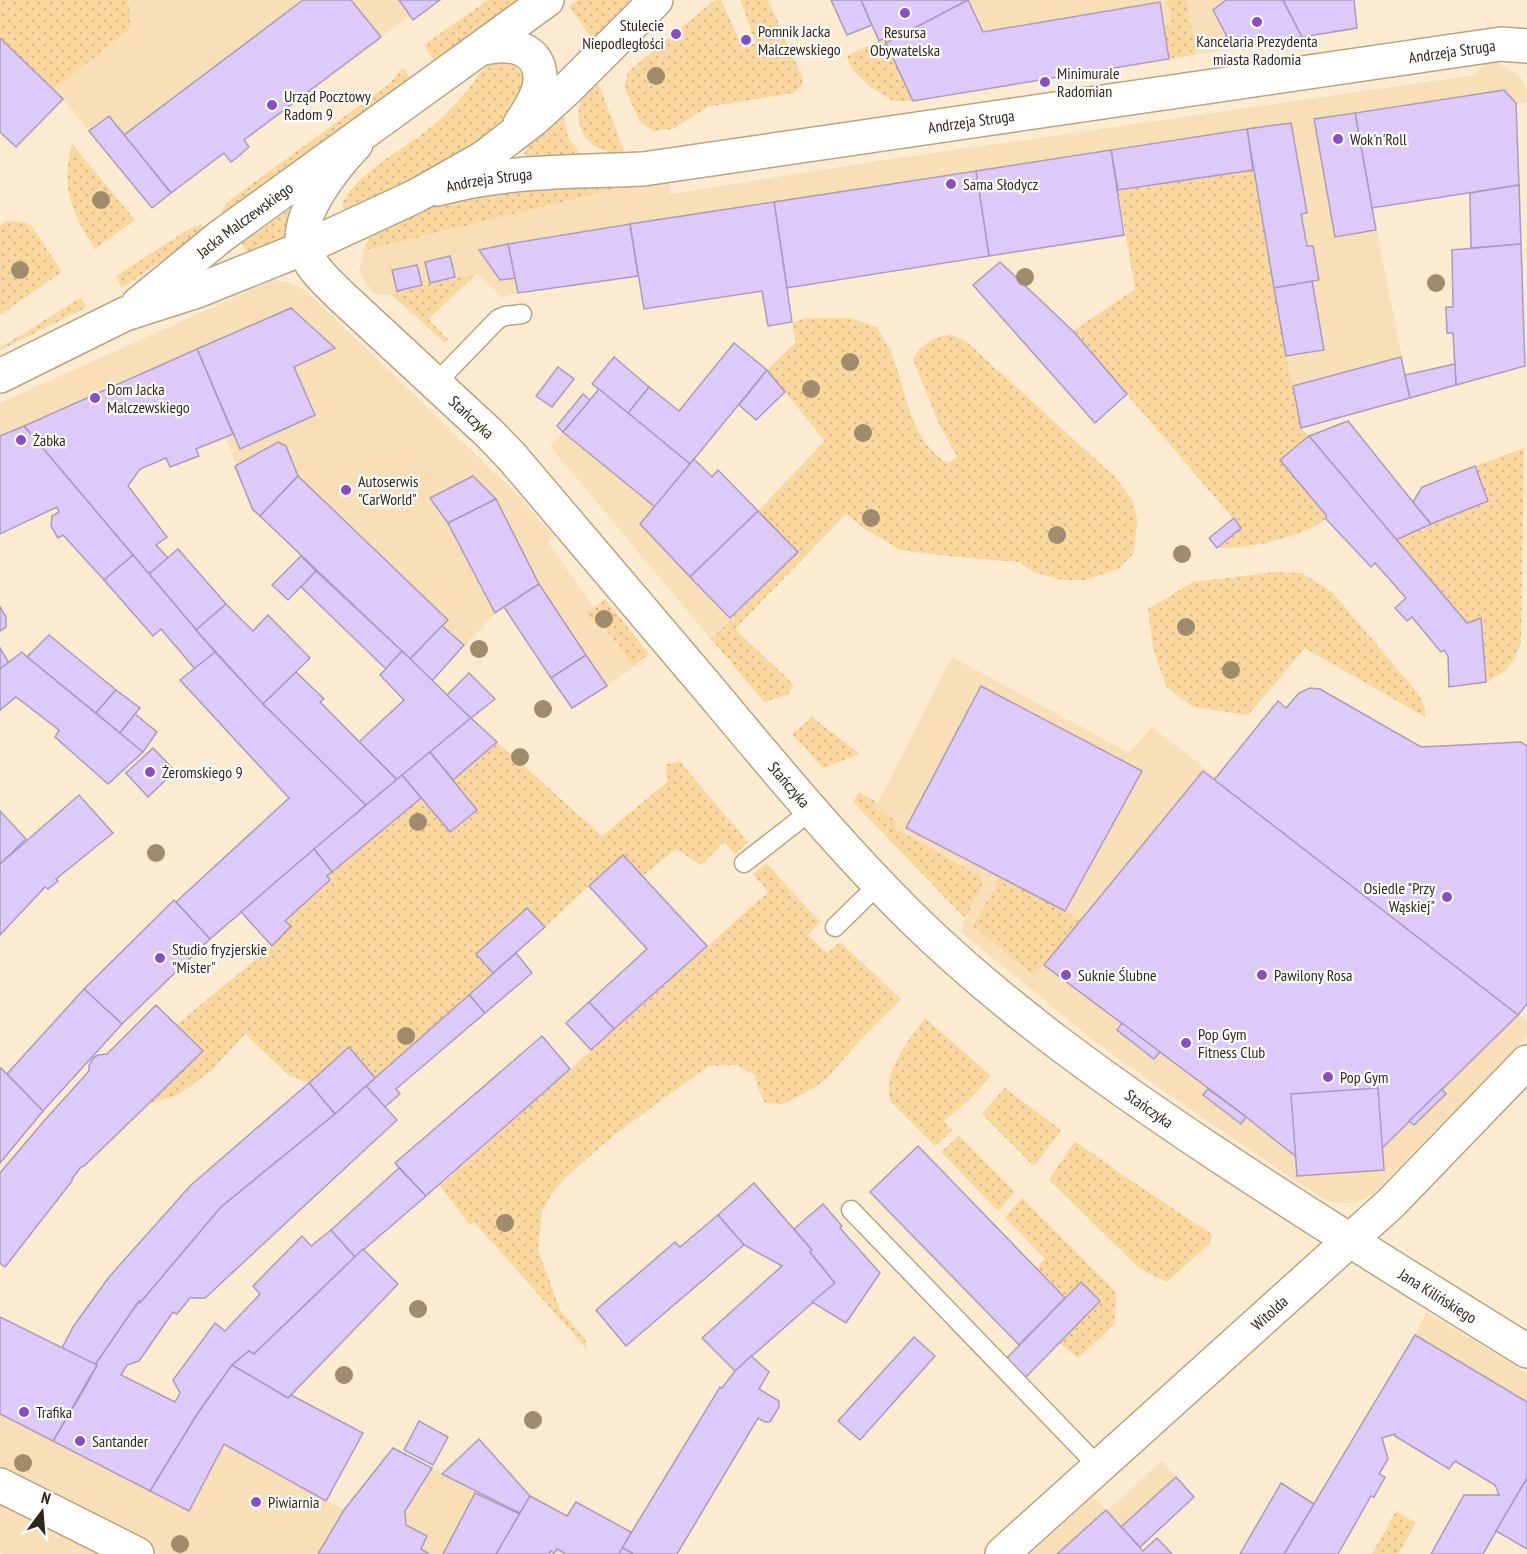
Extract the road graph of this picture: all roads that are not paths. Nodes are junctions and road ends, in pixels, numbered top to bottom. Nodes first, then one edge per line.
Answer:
1 (547, 0) edge
2 (656, 0) edge
3 (1527, 46) edge
4 (484, 48) junction
5 (370, 130) junction
6 (511, 138) junction
7 (416, 196) junction
8 (304, 248) junction
9 (522, 314) dead end
10 (125, 315) junction
11 (0, 376) edge
12 (436, 383) junction
13 (812, 810) junction
14 (744, 863) dead end
15 (879, 884) junction
16 (835, 927) dead end
17 (1527, 1062) edge
18 (851, 1210) dead end
19 (1348, 1240) junction
20 (1527, 1351) edge
21 (1098, 1466) junction
22 (0, 1485) edge
23 (137, 1554) edge
24 (1002, 1554) edge

1 - 4 street, Jacka Malczewskiego
2 - 6 street, Jacka Malczewskiego
3 - 7 street, Andrzeja Struga
4 - 5 street, Jacka Malczewskiego
4 - 6 street, Jacka Malczewskiego
5 - 8 street, Jacka Malczewskiego
5 - 10 street, Jacka Malczewskiego
6 - 7 street, Jacka Malczewskiego
7 - 8 street, Jacka Malczewskiego
8 - 10 street, Jacka Malczewskiego
8 - 12 street, Stańczyka
9 - 12 lane
10 - 11 street, Jacka Malczewskiego
12 - 13 street, Stańczyka
13 - 14 lane
13 - 15 street, Stańczyka
15 - 16 lane
15 - 19 street, Stańczyka
17 - 19 street, Witolda
18 - 21 lane
19 - 20 street, Jana Kilińskiego
19 - 21 street, Witolda
21 - 24 street, Witolda
22 - 23 street

